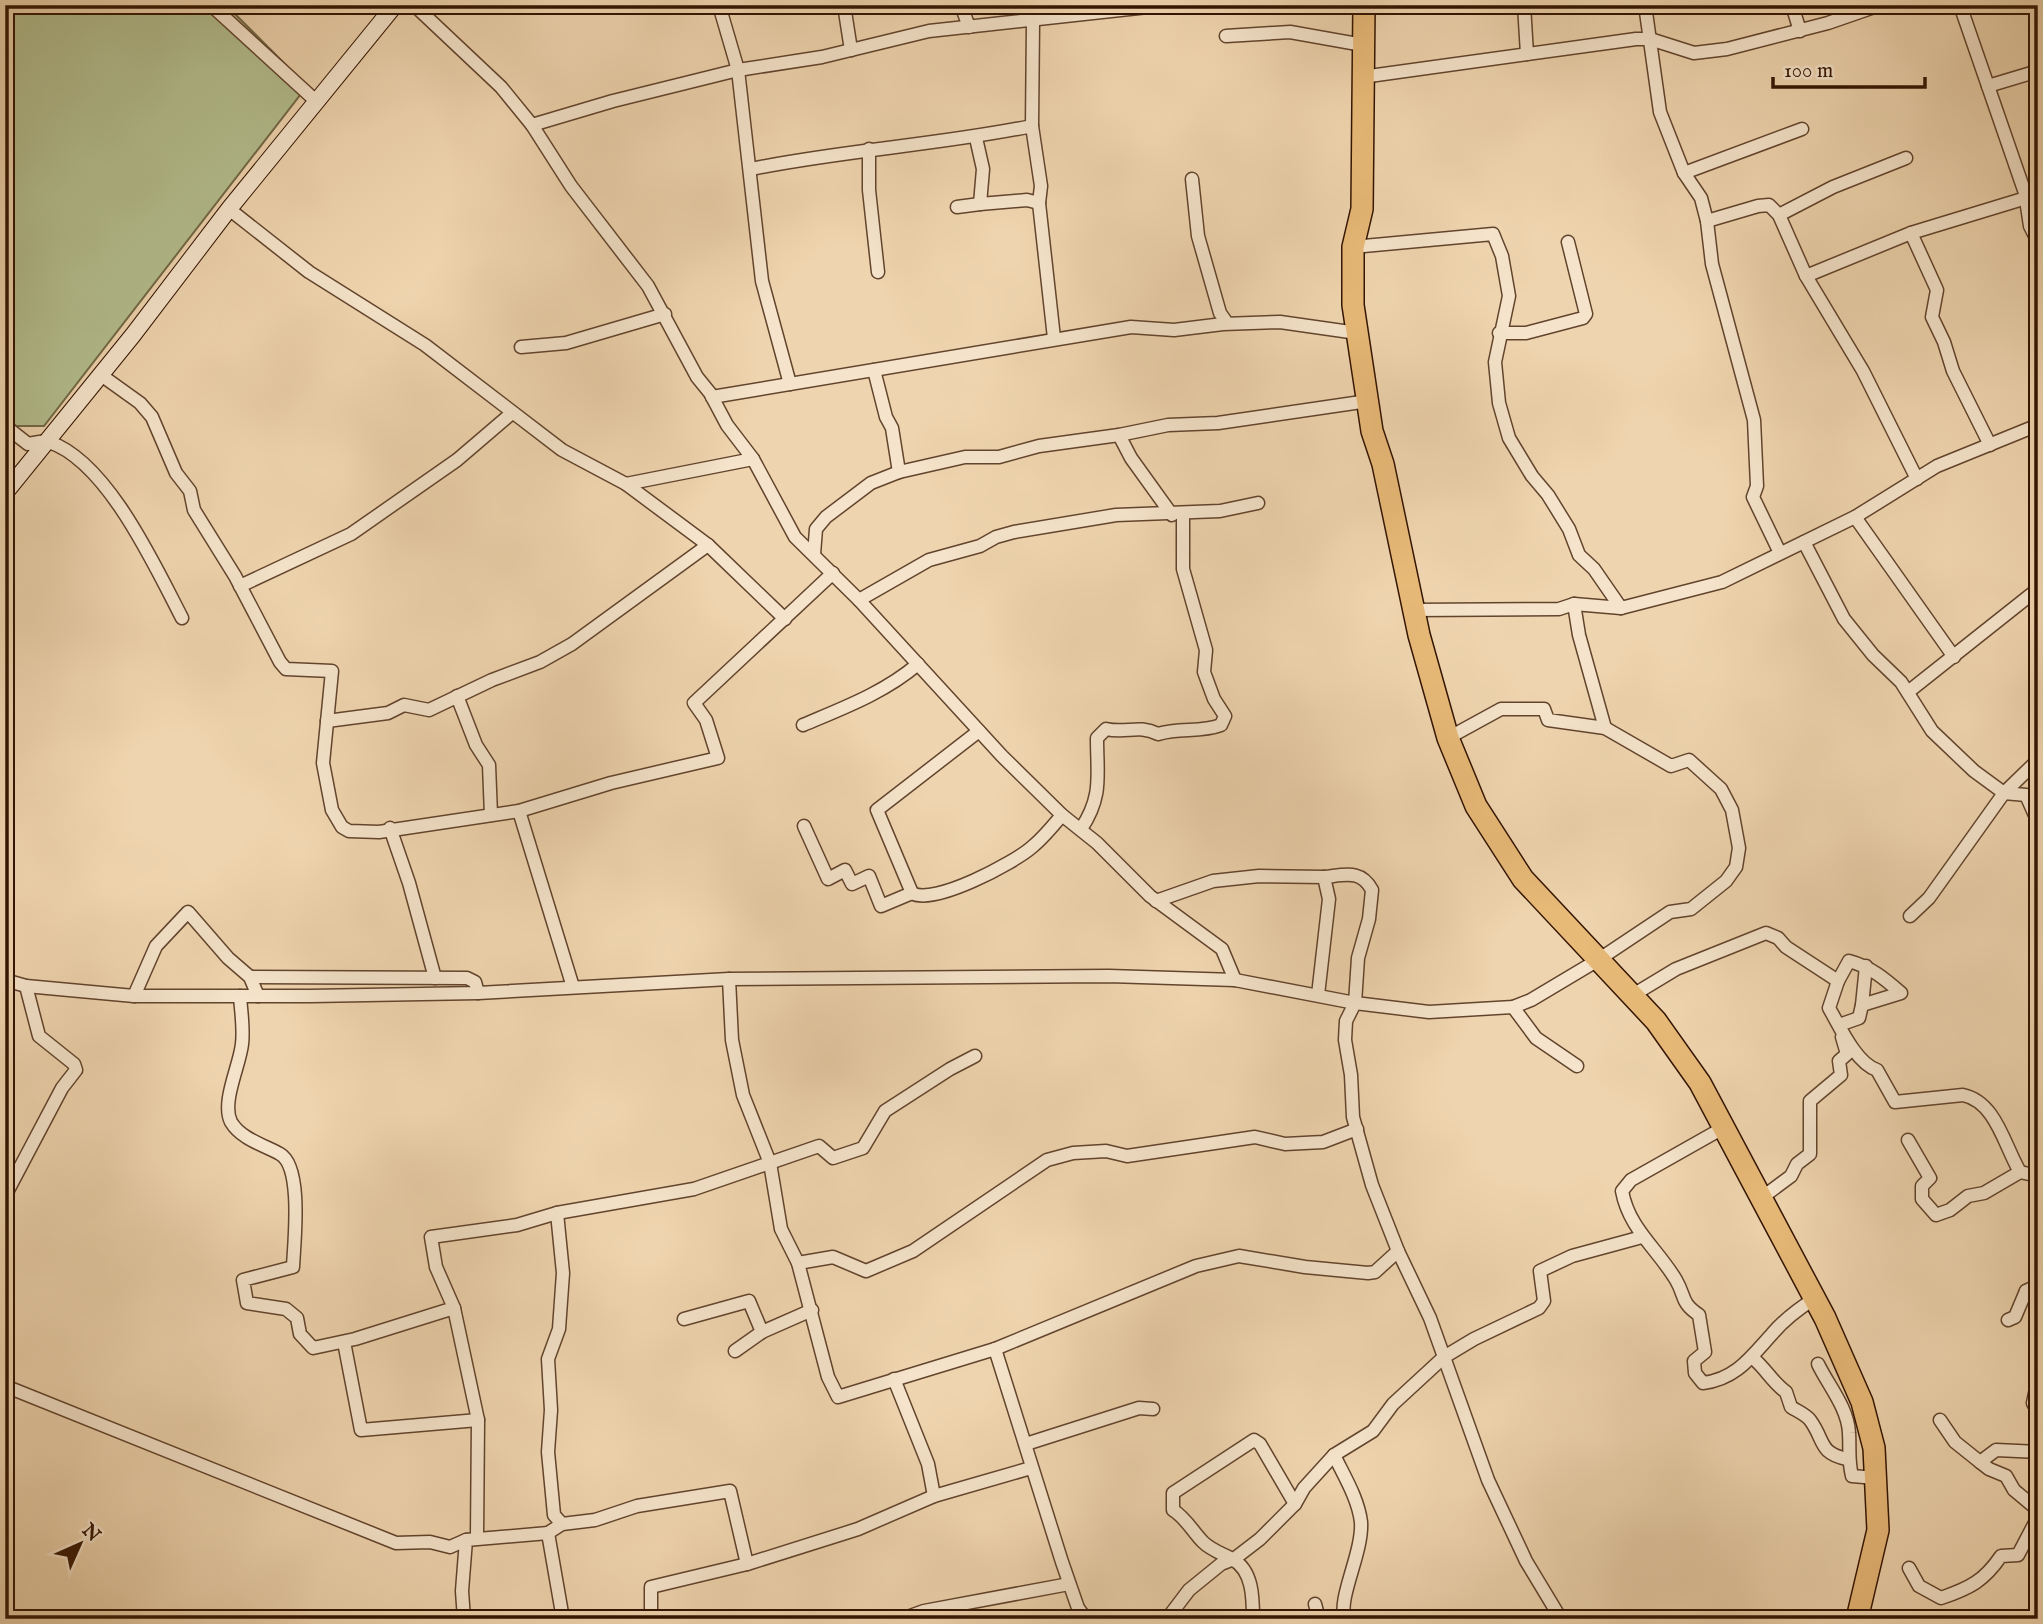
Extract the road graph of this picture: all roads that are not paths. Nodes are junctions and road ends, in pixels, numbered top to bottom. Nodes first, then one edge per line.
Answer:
1 (211, 5) edge
2 (414, 5) edge
3 (719, 5) edge
4 (844, 5) edge
5 (961, 5) edge
6 (1166, 5) edge
7 (1364, 5) edge
8 (1524, 5) edge
9 (1645, 5) edge
10 (1792, 5) edge
11 (1880, 5) edge
12 (1960, 5) edge
13 (386, 8) edge
14 (1033, 22) junction
15 (969, 27) junction
16 (1800, 31) junction
17 (1226, 36) dead end
18 (1650, 39) junction
19 (1363, 45) junction
20 (851, 50) junction
21 (1527, 54) junction
22 (738, 71) junction
23 (2038, 71) edge
24 (1362, 76) junction
25 (1988, 86) junction
26 (317, 102) junction
27 (532, 125) junction
28 (1032, 126) junction
29 (1802, 129) dead end
30 (976, 138) junction
31 (869, 149) junction
32 (1906, 158) dead end
33 (751, 169) junction
34 (1684, 173) junction
35 (1192, 179) dead end
36 (2030, 193) edge
37 (1039, 203) junction
38 (980, 204) junction
39 (957, 206) dead end
40 (229, 209) junction
41 (1779, 215) junction
42 (1707, 221) junction
43 (1911, 233) junction
44 (1568, 242) dead end
45 (2038, 242) edge
46 (1353, 247) junction
47 (878, 272) dead end
48 (1805, 276) junction
49 (665, 314) junction
50 (1227, 324) junction
51 (1357, 333) junction
52 (1499, 333) junction
53 (1054, 338) junction
54 (522, 348) dead end
55 (874, 370) junction
56 (101, 375) junction
57 (790, 384) junction
58 (712, 397) junction
59 (1368, 401) junction
60 (512, 414) junction
61 (2038, 425) edge
62 (5, 426) edge
63 (1119, 435) junction
64 (47, 441) junction
65 (1990, 445) junction
66 (753, 459) junction
67 (899, 472) junction
68 (1917, 479) junction
69 (626, 484) junction
70 (5, 493) edge
71 (1258, 503) dead end
72 (1178, 515) junction
73 (1856, 517) junction
74 (1804, 542) junction
75 (708, 545) junction
76 (1780, 553) junction
77 (814, 554) junction
78 (832, 573) junction
79 (240, 586) junction
80 (2038, 589) edge
81 (859, 600) junction
82 (1574, 604) junction
83 (1621, 608) junction
84 (1412, 610) junction
85 (182, 618) dead end
86 (785, 620) junction
87 (1954, 657) junction
88 (918, 664) junction
89 (1908, 692) junction
90 (457, 696) junction
91 (327, 721) junction
92 (803, 725) dead end
93 (1605, 728) junction
94 (979, 732) junction
95 (1448, 738) junction
96 (2038, 760) edge
97 (2004, 793) junction
98 (519, 811) junction
99 (491, 815) junction
100 (1062, 815) junction
101 (2038, 822) edge
102 (804, 826) dead end
103 (390, 828) junction
104 (1081, 829) junction
105 (1324, 877) junction
106 (912, 893) junction
107 (1156, 901) junction
108 (1910, 916) dead end
109 (1598, 960) junction
110 (1866, 966) junction
111 (250, 977) junction
112 (435, 978) junction
113 (729, 979) junction
114 (5, 980) edge
115 (1235, 980) junction
116 (1838, 981) junction
117 (26, 986) junction
118 (573, 988) junction
119 (478, 993) junction
120 (1318, 995) junction
121 (1633, 995) junction
122 (134, 996) junction
123 (240, 996) junction
124 (258, 996) junction
125 (1355, 1003) junction
126 (1861, 1005) junction
127 (1513, 1007) junction
128 (1839, 1025) junction
129 (975, 1056) dead end
130 (1577, 1066) dead end
131 (1723, 1128) junction
132 (1357, 1129) junction
133 (1909, 1140) dead end
134 (770, 1163) junction
135 (2020, 1172) junction
136 (2038, 1176) edge
137 (5, 1196) edge
138 (1760, 1199) junction
139 (557, 1213) junction
140 (1642, 1237) junction
141 (1398, 1251) junction
142 (798, 1263) junction
143 (2032, 1288) edge
144 (1814, 1299) junction
145 (2038, 1304) edge
146 (454, 1308) junction
147 (812, 1310) junction
148 (684, 1319) dead end
149 (2008, 1320) dead end
150 (762, 1332) junction
151 (344, 1342) junction
152 (995, 1349) junction
153 (735, 1350) dead end
154 (1444, 1357) junction
155 (1753, 1358) junction
156 (1818, 1364) dead end
157 (894, 1379) junction
158 (2038, 1379) edge
159 (5, 1387) edge
160 (1153, 1409) dead end
161 (2038, 1412) edge
162 (478, 1420) junction
163 (1940, 1420) dead end
164 (1026, 1444) junction
165 (2038, 1452) edge
166 (1334, 1455) junction
167 (1847, 1459) junction
168 (1980, 1462) junction
169 (1031, 1468) junction
170 (1876, 1478) junction
171 (934, 1496) junction
172 (1295, 1504) junction
173 (2038, 1510) edge
174 (2038, 1517) edge
175 (562, 1524) junction
176 (548, 1534) junction
177 (472, 1539) junction
178 (1234, 1559) junction
179 (747, 1564) junction
180 (1909, 1568) dead end
181 (1069, 1584) junction
182 (1315, 1604) dead end
183 (464, 1619) edge
184 (563, 1619) edge
185 (651, 1619) edge
186 (902, 1619) edge
187 (1086, 1619) edge
188 (1167, 1619) edge
189 (1253, 1619) edge
190 (1319, 1619) edge
191 (1345, 1619) edge
192 (1561, 1619) edge
193 (1857, 1619) edge

1 - 26 street
2 - 27 street
3 - 22 street
4 - 20 street
5 - 15 street
6 - 14 street
7 - 19 highway
8 - 21 street
9 - 18 street
10 - 16 street
11 - 16 street
12 - 25 street
13 - 26 main road
14 - 15 street
14 - 28 street
15 - 20 street
16 - 18 street
17 - 19 street
18 - 21 street
18 - 34 street
19 - 24 highway
20 - 22 street
21 - 24 street
22 - 27 street
22 - 33 street
23 - 25 street
24 - 46 highway
25 - 36 street
26 - 40 main road
27 - 49 street
28 - 30 street
28 - 37 street
29 - 34 street
30 - 31 street
30 - 38 street
31 - 33 street
31 - 47 street
32 - 41 street
33 - 57 street
34 - 42 street
35 - 50 street
36 - 43 street
36 - 45 street
37 - 38 street
37 - 53 street
38 - 39 street
40 - 56 main road
40 - 60 street
41 - 42 street
41 - 48 street
42 - 76 street
43 - 48 street
43 - 65 street
44 - 52 street
46 - 51 highway
46 - 52 street
48 - 68 street
49 - 54 street
49 - 58 street
50 - 51 street
50 - 53 street
51 - 59 highway
52 - 83 street
53 - 55 street
55 - 57 street
55 - 67 street
56 - 64 main road
56 - 79 street
57 - 58 street
58 - 66 street
59 - 63 street
59 - 84 highway
60 - 69 street
60 - 79 street
61 - 65 street
62 - 64 street
63 - 67 street
63 - 72 street
64 - 70 main road
64 - 85 street
65 - 68 street
66 - 69 street
66 - 77 street
67 - 77 street
68 - 73 street
69 - 75 street
71 - 72 street
72 - 81 street
72 - 104 street
73 - 74 street
73 - 87 street
74 - 76 street
74 - 89 street
75 - 86 street
75 - 90 street
76 - 83 street
77 - 78 street
78 - 81 street
78 - 86 street
79 - 91 street
80 - 87 street
81 - 88 street
82 - 83 street
82 - 84 street
82 - 93 street
84 - 95 highway
86 - 98 street
87 - 89 street
88 - 92 street
88 - 94 street
89 - 97 street
90 - 91 street
90 - 99 street
91 - 103 street
93 - 95 street
93 - 109 street
94 - 100 street
94 - 106 street
95 - 109 highway
96 - 97 street
97 - 101 street
97 - 108 street
98 - 99 street
98 - 118 street
99 - 103 street
100 - 104 street
100 - 106 street
102 - 106 street
103 - 112 street
104 - 107 street
105 - 107 street
105 - 120 street
105 - 125 street
107 - 115 street
109 - 121 highway
109 - 127 street
110 - 116 street
110 - 126 street
110 - 126 street
111 - 112 street
111 - 122 street
111 - 124 street
112 - 119 street
113 - 115 street
113 - 118 street
113 - 134 street
114 - 117 street
115 - 120 street
116 - 121 street
116 - 128 street
117 - 122 street
117 - 137 street
118 - 119 street
119 - 124 street
120 - 125 street
121 - 131 highway
122 - 123 street
123 - 124 street
123 - 151 street
125 - 127 street
125 - 132 street
126 - 128 street
127 - 130 street
128 - 135 street
128 - 138 street
129 - 134 street
131 - 138 highway
131 - 140 street
132 - 141 street
132 - 142 street
133 - 135 street
134 - 139 street
134 - 142 street
135 - 136 street
138 - 144 highway
139 - 146 street
139 - 175 street
140 - 154 street
140 - 155 street
141 - 152 street
141 - 154 street
142 - 147 street
143 - 145 street
143 - 149 street
144 - 155 street
144 - 170 highway
146 - 151 street
146 - 162 street
147 - 150 street
147 - 157 street
148 - 150 street
150 - 153 street
151 - 162 street
152 - 157 street
152 - 164 street
154 - 166 street
154 - 192 street
155 - 167 street
156 - 167 street
157 - 171 street
158 - 161 street
159 - 177 street
160 - 164 street
162 - 177 street
163 - 168 street
164 - 169 street
165 - 168 street
166 - 172 street
166 - 191 street
167 - 170 street
168 - 173 street
169 - 171 street
169 - 181 street
170 - 193 highway
171 - 179 street
172 - 178 street
172 - 178 street
174 - 180 street
175 - 176 street
175 - 179 street
176 - 177 street
176 - 184 street
177 - 183 street
178 - 188 street
178 - 189 street
179 - 185 street
181 - 186 street
181 - 187 street
182 - 190 street

